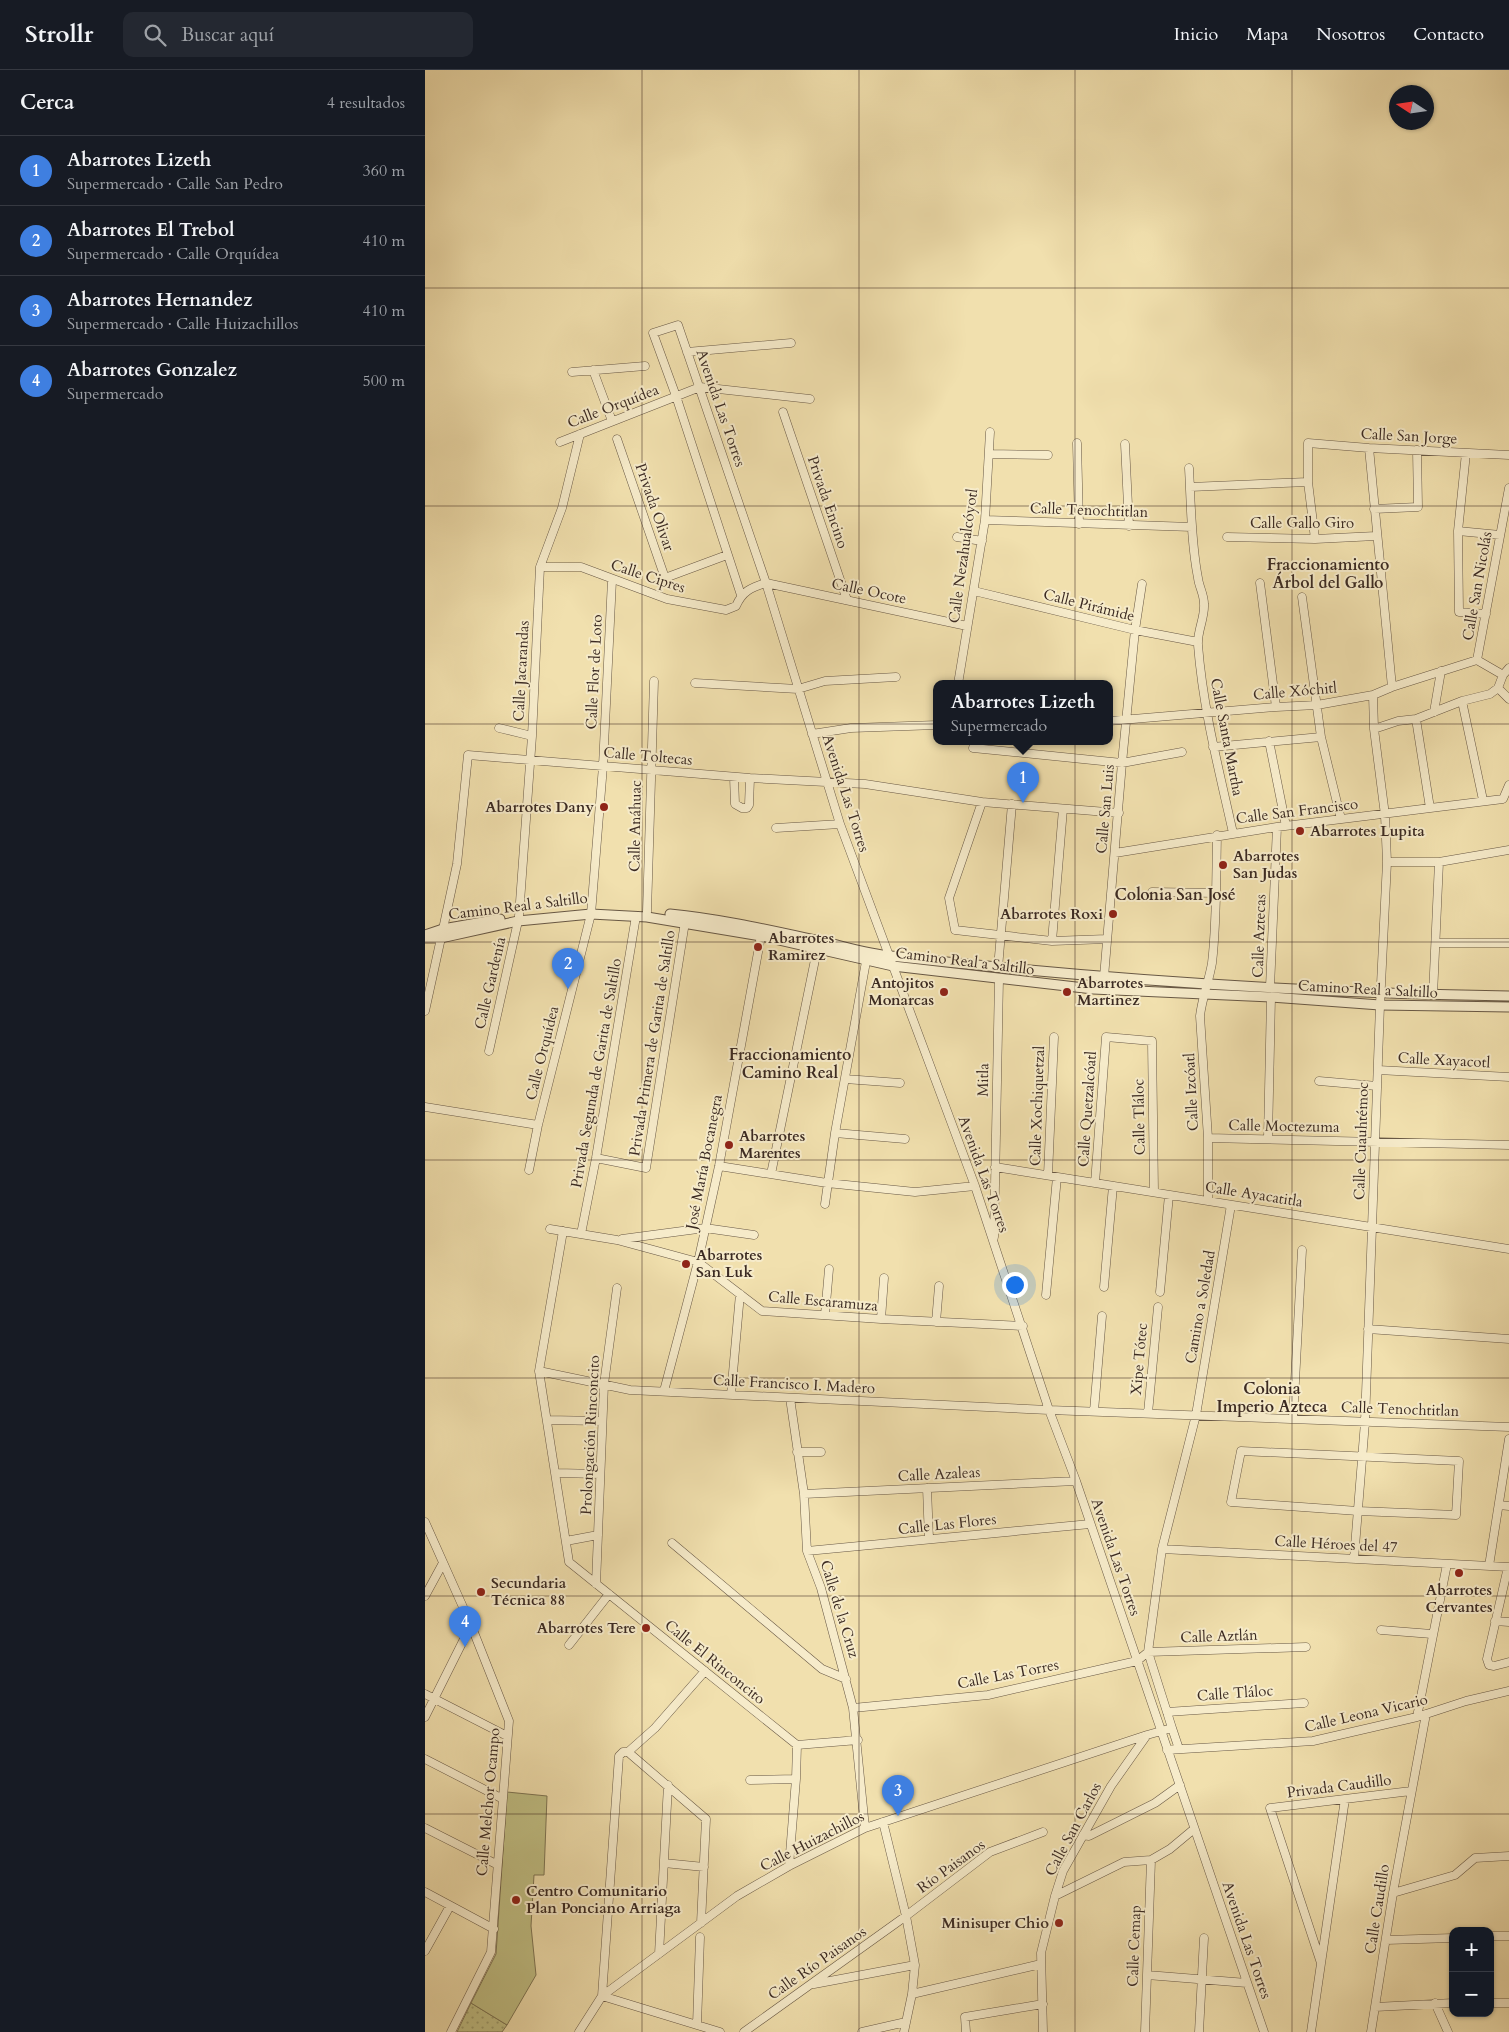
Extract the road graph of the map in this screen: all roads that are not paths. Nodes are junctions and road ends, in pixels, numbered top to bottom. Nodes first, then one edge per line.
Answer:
1 (791, 343) dead end
2 (687, 352) junction
3 (645, 366) dead end
4 (593, 370) junction
5 (572, 372) dead end
6 (699, 387) junction
7 (676, 396) junction
8 (810, 399) dead end
9 (783, 412) dead end
10 (612, 421) junction
11 (990, 432) dead end
12 (580, 434) junction
13 (617, 439) dead end
14 (560, 442) dead end
15 (1077, 443) dead end
16 (1125, 444) dead end
17 (1369, 448) junction
18 (1417, 450) junction
19 (1466, 453) junction
20 (989, 454) junction
21 (1509, 454) edge
22 (1048, 455) dead end
23 (1189, 468) dead end
24 (1309, 482) junction
25 (1190, 487) junction
26 (1509, 488) edge
27 (1374, 509) junction
28 (985, 520) junction
29 (1079, 524) junction
30 (1129, 526) junction
31 (1192, 527) junction
32 (1458, 531) junction
33 (1500, 535) junction
34 (1377, 536) junction
35 (957, 537) dead end
36 (1227, 537) dead end
37 (1315, 539) junction
38 (982, 541) junction
39 (727, 555) junction
40 (540, 567) junction
41 (612, 580) junction
42 (766, 583) junction
43 (1260, 583) dead end
44 (1142, 584) dead end
45 (974, 591) junction
46 (741, 595) junction
47 (1302, 597) dead end
48 (847, 600) junction
49 (1486, 614) junction
50 (967, 626) junction
51 (1135, 630) junction
52 (1197, 642) junction
53 (1477, 660) junction
54 (1509, 668) edge
55 (1441, 671) junction
56 (1503, 675) junction
57 (896, 676) dead end
58 (958, 680) edge
59 (654, 681) dead end
60 (695, 683) dead end
61 (1392, 687) junction
62 (1498, 688) junction
63 (798, 689) junction
64 (1373, 696) junction
65 (1509, 699) edge
66 (1462, 701) junction
67 (1317, 705) junction
68 (1276, 707) junction
69 (1206, 712) junction
70 (1434, 712) junction
71 (1416, 719) junction
72 (1127, 720) junction
73 (1113, 721) edge
74 (933, 725) edge
75 (499, 728) dead end
76 (1374, 729) junction
77 (812, 734) junction
78 (532, 736) junction
79 (1321, 737) junction
80 (1269, 741) junction
81 (1213, 747) junction
82 (973, 748) dead end
83 (1182, 752) dead end
84 (530, 760) junction
85 (1122, 763) junction
86 (603, 766) junction
87 (650, 770) junction
88 (734, 777) junction
89 (751, 778) junction
90 (826, 781) junction
91 (1509, 784) edge
92 (1483, 800) junction
93 (982, 802) junction
94 (1011, 804) junction
95 (1063, 808) junction
96 (1430, 808) junction
97 (1119, 813) junction
98 (1385, 814) junction
99 (1341, 820) junction
100 (841, 824) junction
101 (1277, 826) junction
102 (1287, 826) junction
103 (775, 828) dead end
104 (1233, 833) junction
105 (1217, 835) junction
106 (1509, 850) edge
107 (1115, 853) junction
108 (1387, 862) junction
109 (1439, 862) junction
110 (1152, 892) dead end
111 (1216, 892) junction
112 (591, 912) junction
113 (647, 912) junction
114 (636, 916) junction
115 (519, 919) junction
116 (685, 922) junction
117 (442, 934) junction
118 (1001, 935) junction
119 (761, 936) junction
120 (425, 937) edge
121 (1107, 939) junction
122 (1053, 941) junction
123 (1436, 943) junction
124 (1509, 943) edge
125 (817, 950) junction
126 (867, 956) junction
127 (889, 956) junction
128 (893, 966) junction
129 (998, 968) junction
130 (1105, 977) junction
131 (999, 979) junction
132 (1207, 983) junction
133 (1270, 987) junction
134 (1380, 993) junction
135 (1204, 994) junction
136 (1433, 995) junction
137 (1509, 996) edge
138 (1271, 997) junction
139 (1380, 1006) junction
140 (1509, 1007) edge
141 (425, 1011) edge
142 (1054, 1037) dead end
143 (1106, 1037) joint
144 (489, 1051) dead end
145 (1378, 1070) junction
146 (1509, 1077) edge
147 (845, 1079) junction
148 (1319, 1081) dead end
149 (900, 1083) dead end
150 (1377, 1086) junction
151 (425, 1107) edge
152 (538, 1125) junction
153 (835, 1133) junction
154 (905, 1138) dead end
155 (1208, 1138) junction
156 (1268, 1139) junction
157 (1375, 1142) junction
158 (1509, 1145) edge
159 (596, 1158) junction
160 (719, 1166) junction
161 (995, 1167) junction
162 (529, 1170) dead end
163 (771, 1174) junction
164 (1053, 1176) junction
165 (827, 1183) junction
166 (1095, 1183) junction
167 (975, 1186) junction
168 (1113, 1186) junction
169 (1154, 1192) junction
170 (1169, 1195) junction
171 (1208, 1201) junction
172 (825, 1204) dead end
173 (1231, 1204) junction
174 (1371, 1227) junction
175 (705, 1228) junction
176 (550, 1229) dead end
177 (563, 1231) junction
178 (581, 1234) junction
179 (754, 1235) dead end
180 (617, 1240) junction
181 (994, 1242) junction
182 (1509, 1248) edge
183 (1302, 1250) dead end
184 (698, 1262) junction
185 (829, 1270) dead end
186 (884, 1278) dead end
187 (939, 1286) dead end
188 (1104, 1287) dead end
189 (617, 1288) dead end
190 (1159, 1292) dead end
191 (740, 1294) junction
192 (1046, 1295) dead end
193 (1158, 1307) dead end
194 (825, 1315) junction
195 (1102, 1316) dead end
196 (881, 1319) junction
197 (936, 1322) junction
198 (1023, 1326) junction
199 (1368, 1329) junction
200 (1509, 1338) edge
201 (539, 1371) junction
202 (604, 1384) junction
203 (664, 1392) junction
204 (731, 1395) junction
205 (790, 1398) junction
206 (1049, 1410) junction
207 (1094, 1411) junction
208 (1148, 1413) junction
209 (1196, 1415) junction
210 (1293, 1419) junction
211 (547, 1420) junction
212 (602, 1421) junction
213 (1365, 1422) junction
214 (1509, 1428) edge
215 (1509, 1439) edge
216 (797, 1452) junction
217 (821, 1452) dead end
218 (1363, 1456) junction
219 (556, 1473) junction
220 (600, 1474) junction
221 (1076, 1481) junction
222 (927, 1488) junction
223 (804, 1494) junction
224 (1499, 1505) junction
225 (1509, 1506) edge
226 (1358, 1511) junction
227 (425, 1522) edge
228 (1090, 1524) junction
229 (598, 1535) junction
230 (929, 1539) junction
231 (566, 1542) junction
232 (672, 1543) dead end
233 (1162, 1549) junction
234 (807, 1551) junction
235 (1354, 1558) junction
236 (443, 1563) junction
237 (1447, 1564) junction
238 (1489, 1566) junction
239 (1508, 1567) edge
240 (596, 1584) junction
241 (609, 1594) junction
242 (425, 1596) edge
243 (1495, 1621) junction
244 (1509, 1622) edge
245 (471, 1626) junction
246 (1381, 1630) dead end
247 (1433, 1634) junction
248 (569, 1645) dead end
249 (1306, 1647) dead end
250 (1148, 1652) junction
251 (1137, 1661) junction
252 (1509, 1662) edge
253 (705, 1671) junction
254 (846, 1679) junction
255 (1509, 1691) edge
256 (425, 1694) edge
257 (435, 1700) junction
258 (1304, 1703) dead end
259 (853, 1708) junction
260 (1167, 1712) junction
261 (1426, 1714) junction
262 (425, 1717) edge
263 (1417, 1717) junction
264 (1172, 1728) junction
265 (1161, 1731) junction
266 (1147, 1735) junction
267 (507, 1736) junction
268 (857, 1740) junction
269 (797, 1745) junction
270 (1179, 1749) junction
271 (1167, 1750) junction
272 (628, 1752) junction
273 (425, 1759) edge
274 (797, 1779) junction
275 (750, 1780) dead end
276 (668, 1785) junction
277 (1180, 1785) junction
278 (1411, 1791) junction
279 (501, 1798) junction
280 (1345, 1799) junction
281 (883, 1822) junction
282 (425, 1828) edge
283 (865, 1828) junction
284 (1194, 1828) junction
285 (1043, 1832) dead end
286 (1083, 1835) junction
287 (1509, 1856) edge
288 (1151, 1860) junction
289 (664, 1863) junction
290 (496, 1864) junction
291 (789, 1866) junction
292 (704, 1867) junction
293 (425, 1892) edge
294 (1393, 1892) junction
295 (1055, 1896) junction
296 (450, 1906) junction
297 (906, 1916) junction
298 (701, 1923) junction
299 (494, 1929) junction
300 (700, 1936) dead end
301 (1494, 1936) edge
302 (1509, 1936) edge
303 (1204, 1938) dead end
304 (1449, 1938) edge
305 (1386, 1940) junction
306 (425, 1951) edge
307 (659, 1954) junction
308 (1321, 1963) junction
309 (1041, 1964) junction
310 (915, 1965) junction
311 (1147, 1975) junction
312 (1201, 1979) junction
313 (1247, 1983) junction
314 (813, 1984) junction
315 (913, 1994) junction
316 (602, 1996) junction
317 (1449, 2003) edge
318 (1494, 2003) edge
319 (1509, 2003) edge
320 (1043, 2004) junction
321 (1435, 2004) junction
322 (1375, 2008) junction
323 (906, 2022) junction
324 (697, 2025) junction
325 (451, 2032) edge
326 (579, 2032) edge
327 (720, 2032) edge
328 (744, 2032) edge
329 (862, 2032) edge
330 (904, 2032) edge
331 (966, 2032) edge
332 (1043, 2032) edge
333 (1145, 2032) edge
334 (1199, 2032) edge
335 (1264, 2032) edge
336 (1311, 2032) edge
337 (1371, 2032) edge
338 (1448, 2032) edge

1 - 2 street
2 - 6 street, Avenida Las Torres
2 - 7 street, Avenida Las Torres
3 - 4 street
4 - 5 street
4 - 10 street
6 - 7 street, Calle Orquídea
6 - 8 street
6 - 42 street, Avenida Las Torres
7 - 10 street, Calle Orquídea
7 - 39 street
9 - 48 street, Privada Encino
10 - 12 street, Calle Orquídea
11 - 20 street, Calle Nezahualcóyotl
12 - 14 street, Calle Orquídea
12 - 40 street, Calle Jacarandas
13 - 39 street, Privada Olivar
15 - 29 street
16 - 30 street
17 - 18 street, Calle San Jorge
17 - 24 street, Calle San Jorge
17 - 27 street
18 - 19 street, Calle San Jorge
18 - 27 street, Calle Gallo Giro
19 - 21 street, Calle San Jorge
19 - 32 street
20 - 22 street
20 - 28 street, Calle Nezahualcóyotl
23 - 25 street, Calle Santa Martha
24 - 25 street
24 - 37 street
25 - 31 street, Calle Santa Martha
26 - 33 street, Calle San Nicolás
27 - 34 street
28 - 29 street, Calle Tenochtitlan
28 - 38 street, Calle Nezahualcóyotl
29 - 30 street, Calle Tenochtitlan
30 - 31 street, Calle Tenochtitlan
31 - 52 street, Calle Santa Martha
32 - 33 street
32 - 49 street
33 - 49 street, Calle San Nicolás
34 - 37 street, Calle Gallo Giro
34 - 61 street
35 - 38 street
36 - 37 street, Calle Gallo Giro
38 - 45 street, Calle Nezahualcóyotl
39 - 46 street
40 - 41 street, Calle Cipres
40 - 78 street, Calle Jacarandas
41 - 46 street, Calle Cipres
41 - 86 street, Calle Flor de Loto
42 - 46 street, Calle Cipres
42 - 48 street, Calle Ocote
42 - 63 street, Avenida Las Torres
43 - 68 street
44 - 51 street, Calle San Luis
45 - 50 street, Calle Nezahualcóyotl
45 - 51 street, Calle Pirámide
47 - 67 street
48 - 50 street, Calle Ocote
49 - 53 street, Calle San Nicolás
50 - 58 street, Calle Nezahualcóyotl
51 - 52 street, Calle Pirámide
51 - 72 street, Calle San Luis
52 - 69 street, Calle Santa Martha
53 - 55 street, Calle Xóchitl
53 - 56 street, Calle San Nicolás
54 - 56 street
55 - 61 street, Calle Xóchitl
55 - 70 street
56 - 62 street
57 - 63 street
59 - 87 street, Calle Anáhuac
60 - 63 street
61 - 64 street, Calle Xóchitl
62 - 65 street
62 - 66 street
63 - 77 street, Avenida Las Torres
64 - 67 street, Calle Xóchitl
64 - 76 street, Calle Cuauhtémoc
66 - 70 street
66 - 92 street
67 - 68 street, Calle Xóchitl
67 - 79 street
68 - 69 street, Calle Xóchitl
69 - 72 street, Calle Xóchitl
69 - 81 street, Calle Santa Martha
70 - 71 street
71 - 76 street
71 - 96 street
72 - 73 street, Calle Xóchitl
72 - 85 street, Calle San Luis
74 - 77 street
75 - 78 street
76 - 98 street, Calle Cuauhtémoc
77 - 90 street, Avenida Las Torres
78 - 84 street, Calle Jacarandas
79 - 80 street
79 - 99 street
80 - 81 street
80 - 102 street
81 - 104 street, Calle Santa Martha
82 - 85 street
83 - 85 street
84 - 86 street, Calle Toltecas
84 - 115 street, Calle Jacarandas
84 - 117 street, Calle Toltecas
85 - 97 street, Calle San Luis
86 - 87 street, Calle Toltecas
86 - 112 street, Calle Flor de Loto
87 - 88 street, Calle Toltecas
87 - 113 street, Calle Anáhuac
88 - 89 street, Calle Toltecas
88 - 89 street
89 - 90 street, Calle Toltecas
90 - 93 street, Calle Toltecas
90 - 100 street, Avenida Las Torres
91 - 92 street, Calle San Francisco
92 - 96 street, Calle San Francisco
93 - 94 street, Calle Toltecas
93 - 118 street
94 - 95 street, Calle Toltecas
94 - 118 street
95 - 97 street, Calle Toltecas
95 - 122 street
96 - 98 street, Calle San Francisco
97 - 107 street, Calle San Luis
98 - 99 street, Calle San Francisco
98 - 108 street, Calle Cuauhtémoc
99 - 102 street, Calle San Francisco
100 - 103 street
100 - 127 street, Avenida Las Torres
101 - 102 street, Calle San Francisco
101 - 104 street, Calle San Francisco
101 - 133 street, Calle Aztecas
104 - 105 street, Calle San Francisco
105 - 107 street, Calle San Francisco
105 - 111 street, Calle Izcóatl
106 - 109 street
107 - 121 street, Calle San Luis
108 - 109 street
108 - 134 street, Calle Cuauhtémoc
109 - 123 street
110 - 111 street
111 - 132 street, Calle Izcóatl
112 - 113 street, Camino Real a Saltillo
112 - 114 street, Camino Real a Saltillo
112 - 115 street, Camino Real a Saltillo
112 - 152 street, Calle Orquídea
113 - 126 street, Camino Real a Saltillo
114 - 116 street, Camino Real a Saltillo
114 - 159 street, Privada Segunda de Garita de Saltillo
115 - 117 street, Camino Real a Saltillo
115 - 144 street, Calle Gardenía
116 - 119 street, Camino Real a Saltillo
116 - 159 street, Privada Primera de Garita de Saltillo
117 - 120 street, Camino Real a Saltillo
117 - 141 street
118 - 122 street
118 - 129 street
119 - 125 street, Camino Real a Saltillo
119 - 160 street, José María Bocanegra
121 - 122 street
121 - 130 street, Calle San Luis
123 - 124 street
123 - 136 street
125 - 126 street, Camino Real a Saltillo
125 - 163 street
126 - 127 street, Camino Real a Saltillo
126 - 128 street, Camino Real a Saltillo
126 - 147 street
127 - 128 street, Avenida Las Torres
127 - 129 street, Camino Real a Saltillo
128 - 131 street, Camino Real a Saltillo
128 - 167 street, Avenida Las Torres
129 - 130 street, Camino Real a Saltillo
130 - 132 street, Camino Real a Saltillo
131 - 135 street, Camino Real a Saltillo
131 - 161 street, Mitla
132 - 133 street, Camino Real a Saltillo
132 - 135 street, Calle Izcóatl
133 - 134 street, Camino Real a Saltillo
134 - 136 street, Camino Real a Saltillo
134 - 139 street, Calle Cuauhtémoc
135 - 138 street, Camino Real a Saltillo
135 - 155 street, Calle Izcóatl
136 - 137 street, Camino Real a Saltillo
138 - 139 street, Camino Real a Saltillo
138 - 156 street
139 - 140 street, Camino Real a Saltillo
139 - 145 street, Calle Cuauhtémoc
142 - 164 street, Calle Xochiquetzal
143 - 166 street, Calle Quetzalcóatl
143 - 169 street, Calle Tláloc
145 - 146 street, Calle Xayacotl
145 - 150 street, Calle Cuauhtémoc
147 - 149 street
147 - 153 street
148 - 150 street
150 - 157 street, Calle Cuauhtémoc
151 - 152 street
152 - 162 street, Calle Orquídea
153 - 154 street
153 - 165 street
155 - 156 street, Calle Moctezuma
155 - 171 street, Calle Izcóatl
156 - 157 street, Calle Moctezuma
157 - 158 street, Calle Moctezuma
157 - 174 street, Calle Cuauhtémoc
159 - 178 street, Privada Segunda de Garita de Saltillo
160 - 163 street
160 - 175 street, José María Bocanegra
161 - 164 street, Calle Ayacatitla
161 - 181 street, Mitla
163 - 165 street
164 - 166 street, Calle Ayacatitla
164 - 192 street, Calle Xochiquetzal
165 - 167 street
165 - 172 street
166 - 168 street, Calle Ayacatitla
167 - 181 street, Avenida Las Torres
168 - 169 street, Calle Ayacatitla
168 - 188 street
169 - 170 street, Calle Ayacatitla
170 - 171 street, Calle Ayacatitla
170 - 190 street
171 - 173 street, Calle Ayacatitla
173 - 174 street, Calle Ayacatitla
173 - 209 street, Camino a Soledad
174 - 182 street, Calle Ayacatitla
174 - 199 street, Calle Cuauhtémoc
175 - 179 street
175 - 180 street
175 - 184 street, José María Bocanegra
176 - 177 street, Calle Escaramuza
177 - 178 street, Calle Escaramuza
177 - 201 street
178 - 180 street, Calle Escaramuza
180 - 184 street, Calle Escaramuza
181 - 198 street, Avenida Las Torres
183 - 210 street
184 - 191 street, Calle Escaramuza
184 - 203 street, José María Bocanegra
185 - 194 street
186 - 196 street
187 - 197 street
189 - 202 street, Prolongación Rinconcito
191 - 194 street, Calle Escaramuza
191 - 204 street
193 - 208 street, Xipe Tótec
194 - 196 street, Calle Escaramuza
195 - 207 street
196 - 197 street, Calle Escaramuza
197 - 198 street, Calle Escaramuza
198 - 206 street, Avenida Las Torres
199 - 200 street
199 - 213 street, Calle Cuauhtémoc
201 - 202 street, Calle Francisco I. Madero
201 - 211 street
202 - 203 street, Calle Francisco I. Madero
202 - 212 street, Prolongación Rinconcito
203 - 204 street, Calle Francisco I. Madero
204 - 205 street, Calle Francisco I. Madero
205 - 206 street, Calle Francisco I. Madero
205 - 216 street, Calle de la Cruz
206 - 207 street, Calle Tenochtitlan
206 - 221 street, Avenida Las Torres
207 - 208 street, Calle Tenochtitlan
208 - 209 street, Calle Tenochtitlan
209 - 210 street, Calle Tenochtitlan
209 - 233 street
210 - 213 street, Calle Tenochtitlan
211 - 212 street
211 - 219 street
212 - 220 street, Prolongación Rinconcito
213 - 214 street, Calle Tenochtitlan
213 - 218 street, Calle Cuauhtémoc
215 - 224 street
216 - 217 street
216 - 223 street, Calle de la Cruz
218 - 226 street, Calle Cuauhtémoc
218 - 226 street
218 - 226 street
219 - 220 street
219 - 231 street
220 - 229 street, Prolongación Rinconcito
221 - 222 street, Calle Azaleas
221 - 228 street, Avenida Las Torres
222 - 223 street, Calle Azaleas
222 - 230 street
223 - 234 street, Calle de la Cruz
224 - 225 street
224 - 238 street
226 - 235 street, Calle Cuauhtémoc
227 - 236 street, Calle Melchor Ocampo
228 - 230 street, Calle Las Flores
228 - 251 street, Avenida Las Torres
229 - 231 street
229 - 240 street, Prolongación Rinconcito
230 - 234 street, Calle Las Flores
231 - 240 street, Calle El Rinconcito
232 - 254 street
233 - 235 street, Calle Héroes del 47
233 - 250 street
234 - 254 street, Calle de la Cruz
235 - 237 street, Calle Héroes del 47
236 - 242 street
236 - 245 street, Calle Melchor Ocampo
237 - 238 street, Calle Héroes del 47
237 - 247 street
238 - 239 street, Calle Héroes del 47
239 - 243 street
240 - 241 street, Calle El Rinconcito
241 - 248 street
241 - 253 street, Calle El Rinconcito
243 - 244 street
243 - 252 street
245 - 257 street
245 - 267 street, Calle Melchor Ocampo
246 - 247 street
247 - 263 street
249 - 250 street, Calle Aztlán
250 - 251 street
250 - 260 street
251 - 259 street, Calle Las Torres
251 - 265 street, Avenida Las Torres
253 - 269 street, Calle El Rinconcito
253 - 272 street
254 - 259 street, Calle de la Cruz
255 - 261 street, Calle Leona Vicario
256 - 257 street
257 - 262 street
257 - 267 street
258 - 260 street, Calle Tláloc
259 - 268 street, Calle de la Cruz
260 - 264 street
261 - 263 street, Calle Leona Vicario
261 - 278 street, Calle Caudillo
263 - 270 street, Calle Leona Vicario
264 - 265 street
264 - 270 street
265 - 266 street
265 - 271 street, Avenida Las Torres
266 - 281 street, Calle Huizachillos
266 - 286 street, Calle San Carlos
267 - 279 street, Calle Melchor Ocampo
268 - 269 street
268 - 283 street, Calle de la Cruz
269 - 274 street
270 - 271 street, Calle Leona Vicario
271 - 277 street, Avenida Las Torres
272 - 276 street
272 - 316 street
273 - 279 street
274 - 275 street
274 - 291 street
276 - 289 street
276 - 292 street
277 - 284 street, Avenida Las Torres
277 - 286 street
278 - 280 street, Privada Caudillo
278 - 294 street, Calle Caudillo
279 - 290 street, Calle Melchor Ocampo
280 - 308 street
280 - 308 street, Privada Caudillo
281 - 283 street, Calle Huizachillos
281 - 297 street
282 - 290 street
283 - 291 street, Calle Huizachillos
284 - 288 street
284 - 313 street, Avenida Las Torres
285 - 297 street, Río Paisanos
286 - 295 street, Calle San Carlos
287 - 294 street
288 - 295 street
288 - 311 street, Calle Cemap
289 - 292 street
289 - 307 street
290 - 299 street, Calle Melchor Ocampo
291 - 298 street, Calle Huizachillos
292 - 298 street
293 - 296 street
294 - 305 street, Calle Caudillo
295 - 309 street, Calle San Carlos
296 - 299 street
296 - 306 street
297 - 310 street
297 - 314 street, Calle Río Paisanos
298 - 307 street, Calle Huizachillos
299 - 325 street, Calle Melchor Ocampo
300 - 324 street
301 - 302 street
303 - 312 street
304 - 305 street
305 - 322 street, Calle Caudillo
307 - 316 street, Calle Huizachillos
308 - 336 street
309 - 315 street
309 - 320 street, Calle San Carlos
310 - 314 street
310 - 315 street
311 - 312 street
311 - 333 street, Calle Cemap
312 - 313 street
312 - 334 street
313 - 335 street, Avenida Las Torres
314 - 328 street, Calle Río Paisanos
315 - 323 street
316 - 324 street
316 - 326 street
317 - 321 street
318 - 319 street
320 - 331 street
320 - 332 street, Calle San Carlos
321 - 322 street
321 - 338 street
322 - 337 street, Calle Caudillo
323 - 329 street
323 - 330 street
324 - 327 street

